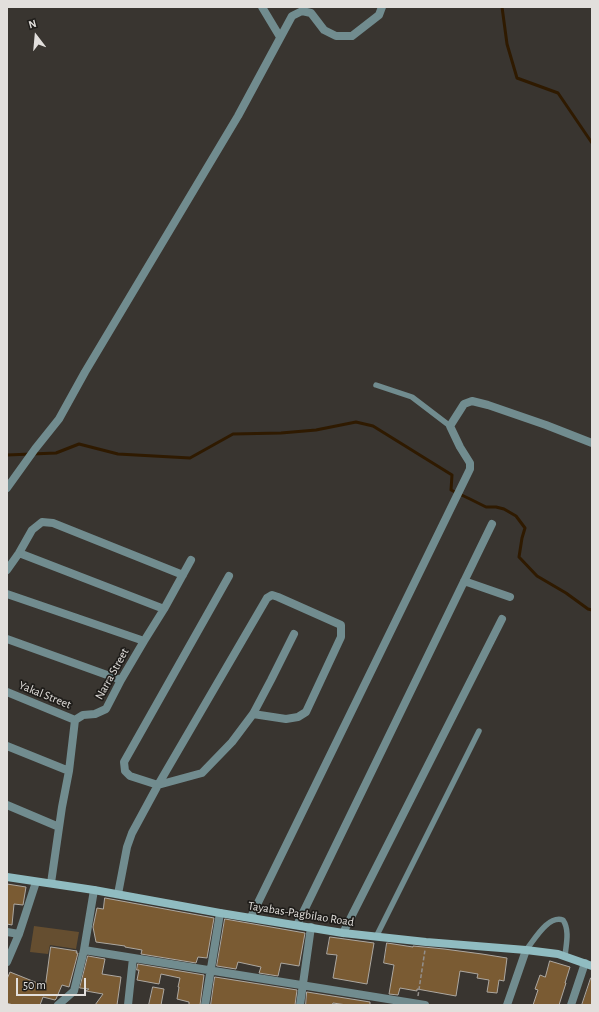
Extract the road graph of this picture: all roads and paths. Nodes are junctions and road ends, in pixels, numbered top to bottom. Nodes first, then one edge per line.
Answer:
1 (262, 7) edge
2 (382, 7) edge
3 (280, 37) junction
4 (376, 385) dead end
5 (450, 426) junction
6 (592, 443) edge
7 (7, 488) edge
8 (492, 524) dead end
9 (19, 553) junction
10 (191, 560) dead end
11 (7, 570) edge
12 (183, 575) junction
13 (229, 576) dead end
14 (464, 581) junction
15 (7, 594) edge
16 (510, 597) dead end
17 (164, 609) junction
18 (502, 619) dead end
19 (294, 634) dead end
20 (7, 639) edge
21 (144, 641) junction
22 (121, 680) junction
23 (7, 692) edge
24 (252, 714) junction
25 (75, 720) junction
26 (479, 731) dead end
27 (7, 746) edge
28 (69, 771) junction
29 (158, 785) junction
30 (7, 805) edge
31 (59, 827) junction
32 (7, 877) edge
33 (36, 882) junction
34 (51, 883) junction
35 (94, 890) junction
36 (118, 894) junction
37 (220, 913) junction
38 (251, 917) junction
39 (297, 926) junction
40 (311, 927) junction
41 (7, 932) edge
42 (343, 933) junction
43 (19, 934) junction
44 (376, 937) junction
45 (426, 942) junction
46 (84, 950) junction
47 (526, 950) junction
48 (565, 956) junction
49 (133, 958) junction
50 (7, 962) edge
51 (588, 964) edge
52 (210, 970) junction
53 (303, 985) junction
54 (421, 1004) edge
55 (58, 1005) edge
56 (128, 1005) edge
57 (205, 1005) edge
58 (300, 1005) edge
59 (507, 1005) edge
60 (571, 1005) edge

1 - 3 street
2 - 3 street
3 - 7 street
4 - 5 lane
5 - 6 street
5 - 38 street
8 - 14 street
9 - 11 street
9 - 12 street
9 - 17 street
10 - 12 street, Narra Street
12 - 17 street, Narra Street
13 - 29 street
14 - 16 street
14 - 39 street
15 - 21 street
17 - 21 street, Narra Street
18 - 42 street
19 - 24 street
20 - 22 street
21 - 22 street, Narra Street
22 - 25 street, Narra Street
23 - 25 street, Yakal Street
24 - 29 street
24 - 29 street
25 - 28 street
26 - 44 lane
27 - 28 street
28 - 31 street
29 - 36 street
30 - 31 street
31 - 34 street
32 - 33 main road, Tayabas-Pagbilao Road
33 - 34 main road, Tayabas-Pagbilao Road
33 - 43 street
34 - 35 main road, Tayabas-Pagbilao Road
35 - 36 main road, Tayabas-Pagbilao Road
35 - 46 street
36 - 37 main road, Tayabas-Pagbilao Road
37 - 38 main road, Tayabas-Pagbilao Road
37 - 52 street
38 - 39 main road, Tayabas-Pagbilao Road
39 - 40 main road, Tayabas-Pagbilao Road
40 - 42 main road, Tayabas-Pagbilao Road
40 - 53 street
41 - 43 street
42 - 44 main road, Tayabas-Pagbilao Road
43 - 50 street
44 - 45 main road, Tayabas-Pagbilao Road
45 - 47 main road, Tayabas-Pagbilao Road
45 - 54 path
46 - 49 street
46 - 55 street
47 - 48 main road, Tayabas-Pagbilao Road
47 - 48 lane
47 - 59 street
48 - 51 main road, Tayabas-Pagbilao Road
49 - 52 street
49 - 56 street
51 - 60 street
52 - 53 street
52 - 57 street
53 - 54 street
53 - 58 street

